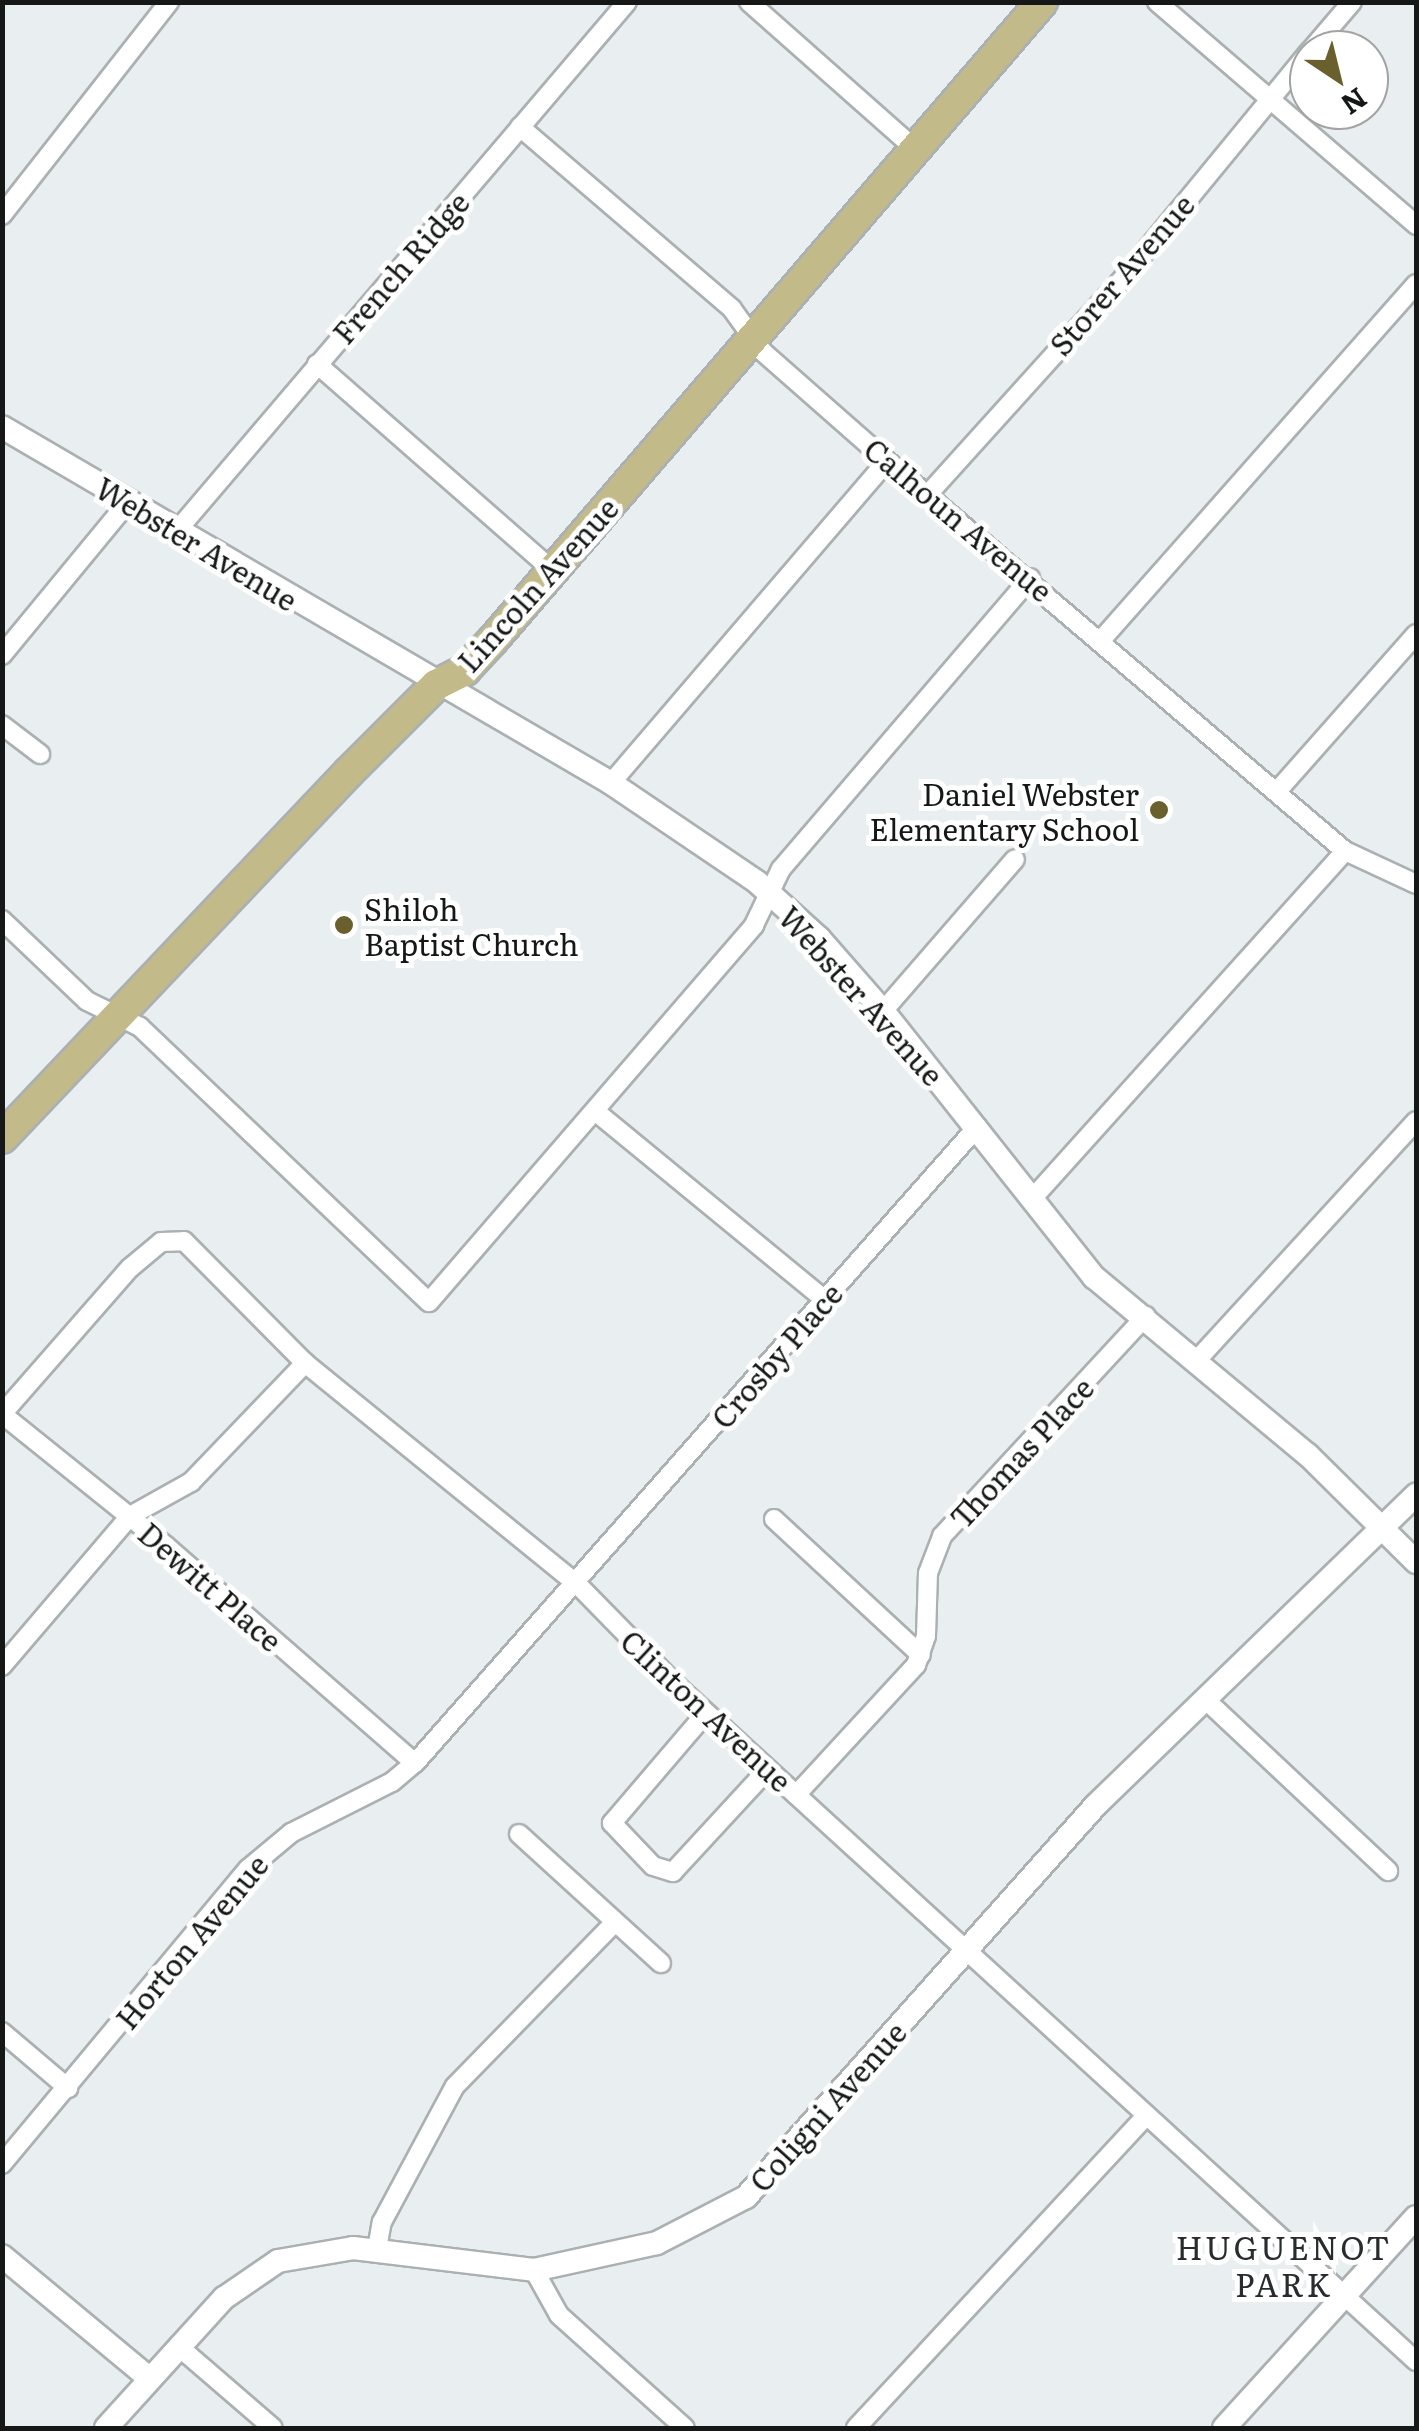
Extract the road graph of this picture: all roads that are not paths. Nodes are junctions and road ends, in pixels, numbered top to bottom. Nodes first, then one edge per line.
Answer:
1 (169, 2) edge
2 (627, 2) edge
3 (749, 2) edge
4 (1042, 2) edge
5 (1157, 2) edge
6 (1352, 2) edge
7 (1328, 30) edge
8 (1289, 74) edge
9 (1266, 100) junction
10 (520, 128) junction
11 (916, 150) junction
12 (2, 215) edge
13 (1416, 225) edge
14 (1416, 284) edge
15 (753, 341) junction
16 (316, 364) junction
17 (2, 427) edge
18 (888, 461) junction
19 (930, 492) junction
20 (128, 502) junction
21 (175, 532) junction
22 (552, 570) junction
23 (1030, 578) junction
24 (1416, 634) edge
25 (1102, 638) junction
26 (2, 655) edge
27 (436, 686) junction
28 (2, 725) edge
29 (40, 754) dead end
30 (611, 783) junction
31 (1279, 788) junction
32 (1345, 850) junction
33 (1015, 860) dead end
34 (1416, 884) edge
35 (772, 894) junction
36 (2, 920) edge
37 (883, 1011) junction
38 (116, 1018) junction
39 (595, 1111) junction
40 (1416, 1121) edge
41 (977, 1127) junction
42 (2, 1138) edge
43 (1031, 1200) junction
44 (824, 1299) junction
45 (1146, 1316) junction
46 (1197, 1360) junction
47 (305, 1362) junction
48 (2, 1414) edge
49 (1416, 1495) edge
50 (130, 1516) junction
51 (774, 1518) dead end
52 (1384, 1528) junction
53 (1416, 1562) edge
54 (578, 1585) junction
55 (921, 1655) junction
56 (2, 1666) edge
57 (1206, 1700) junction
58 (706, 1712) junction
59 (416, 1762) junction
60 (768, 1769) junction
61 (796, 1795) junction
62 (518, 1834) dead end
63 (1388, 1870) dead end
64 (615, 1922) junction
65 (966, 1949) junction
66 (661, 1964) dead end
67 (2, 2032) edge
68 (68, 2088) junction
69 (1146, 2116) junction
70 (2, 2164) edge
71 (1416, 2216) edge
72 (378, 2249) junction
73 (2, 2256) edge
74 (534, 2270) junction
75 (1344, 2294) junction
76 (178, 2346) junction
77 (1416, 2361) edge
78 (148, 2377) junction
79 (106, 2428) edge
80 (272, 2428) edge
81 (685, 2428) edge
82 (856, 2428) edge
83 (1224, 2428) edge

1 - 12 street
2 - 10 street, French Ridge
3 - 11 street
4 - 11 main road, Lincoln Avenue
5 - 9 street
6 - 7 street, Storer Avenue
8 - 9 street, Storer Avenue
9 - 13 street
9 - 19 street, Storer Avenue
10 - 15 street, Calhoun Avenue
10 - 16 street, French Ridge
11 - 15 main road, Lincoln Avenue
14 - 25 street
15 - 18 street, Calhoun Avenue
15 - 22 main road, Lincoln Avenue
16 - 21 street, French Ridge
16 - 22 street
17 - 20 street, Webster Avenue
18 - 19 street, Calhoun Avenue
18 - 30 street
19 - 23 street, Calhoun Avenue
20 - 21 street, Webster Avenue
20 - 26 street
21 - 27 street, Webster Avenue
22 - 27 main road, Lincoln Avenue
23 - 25 street, Calhoun Avenue
23 - 35 street
24 - 31 street
25 - 31 street, Calhoun Avenue
27 - 30 street, Webster Avenue
27 - 38 main road, Lincoln Avenue
28 - 29 street
30 - 35 street, Webster Avenue
31 - 32 street, Calhoun Avenue
32 - 34 street, Calhoun Avenue
32 - 43 street
33 - 37 street
35 - 37 street, Webster Avenue
35 - 39 street
36 - 38 street
37 - 41 street, Webster Avenue
38 - 39 street
38 - 42 main road, Lincoln Avenue
39 - 44 street
40 - 46 street
41 - 43 street, Webster Avenue
41 - 44 street, Crosby Place
43 - 45 street, Webster Avenue
44 - 54 street, Crosby Place
45 - 46 street, Webster Avenue
45 - 55 street, Thomas Place
46 - 52 street, Webster Avenue
47 - 48 street, Clinton Avenue
47 - 50 street
47 - 54 street, Clinton Avenue
48 - 50 street, Dewitt Place
49 - 52 street, Coligni Avenue
50 - 56 street
50 - 59 street, Dewitt Place
51 - 55 street
52 - 53 street, Webster Avenue
52 - 57 street, Coligni Avenue
54 - 58 street, Clinton Avenue
54 - 59 street, Horton Avenue
55 - 61 street
57 - 63 street
57 - 65 street, Coligni Avenue
58 - 60 street, Clinton Avenue
58 - 60 street
59 - 68 street, Horton Avenue
60 - 61 street, Clinton Avenue
61 - 65 street, Clinton Avenue
62 - 64 street
64 - 66 street
64 - 72 street
65 - 69 street, Clinton Avenue
65 - 74 street, Coligni Avenue
67 - 68 street
68 - 70 street, Horton Avenue
69 - 75 street, Clinton Avenue
69 - 82 street
71 - 75 street
72 - 74 street, Coligni Avenue
72 - 76 street, Coligni Avenue
73 - 78 street
74 - 81 street
75 - 77 street, Clinton Avenue
75 - 83 street
76 - 78 street, Coligni Avenue
76 - 80 street
78 - 79 street, Coligni Avenue

